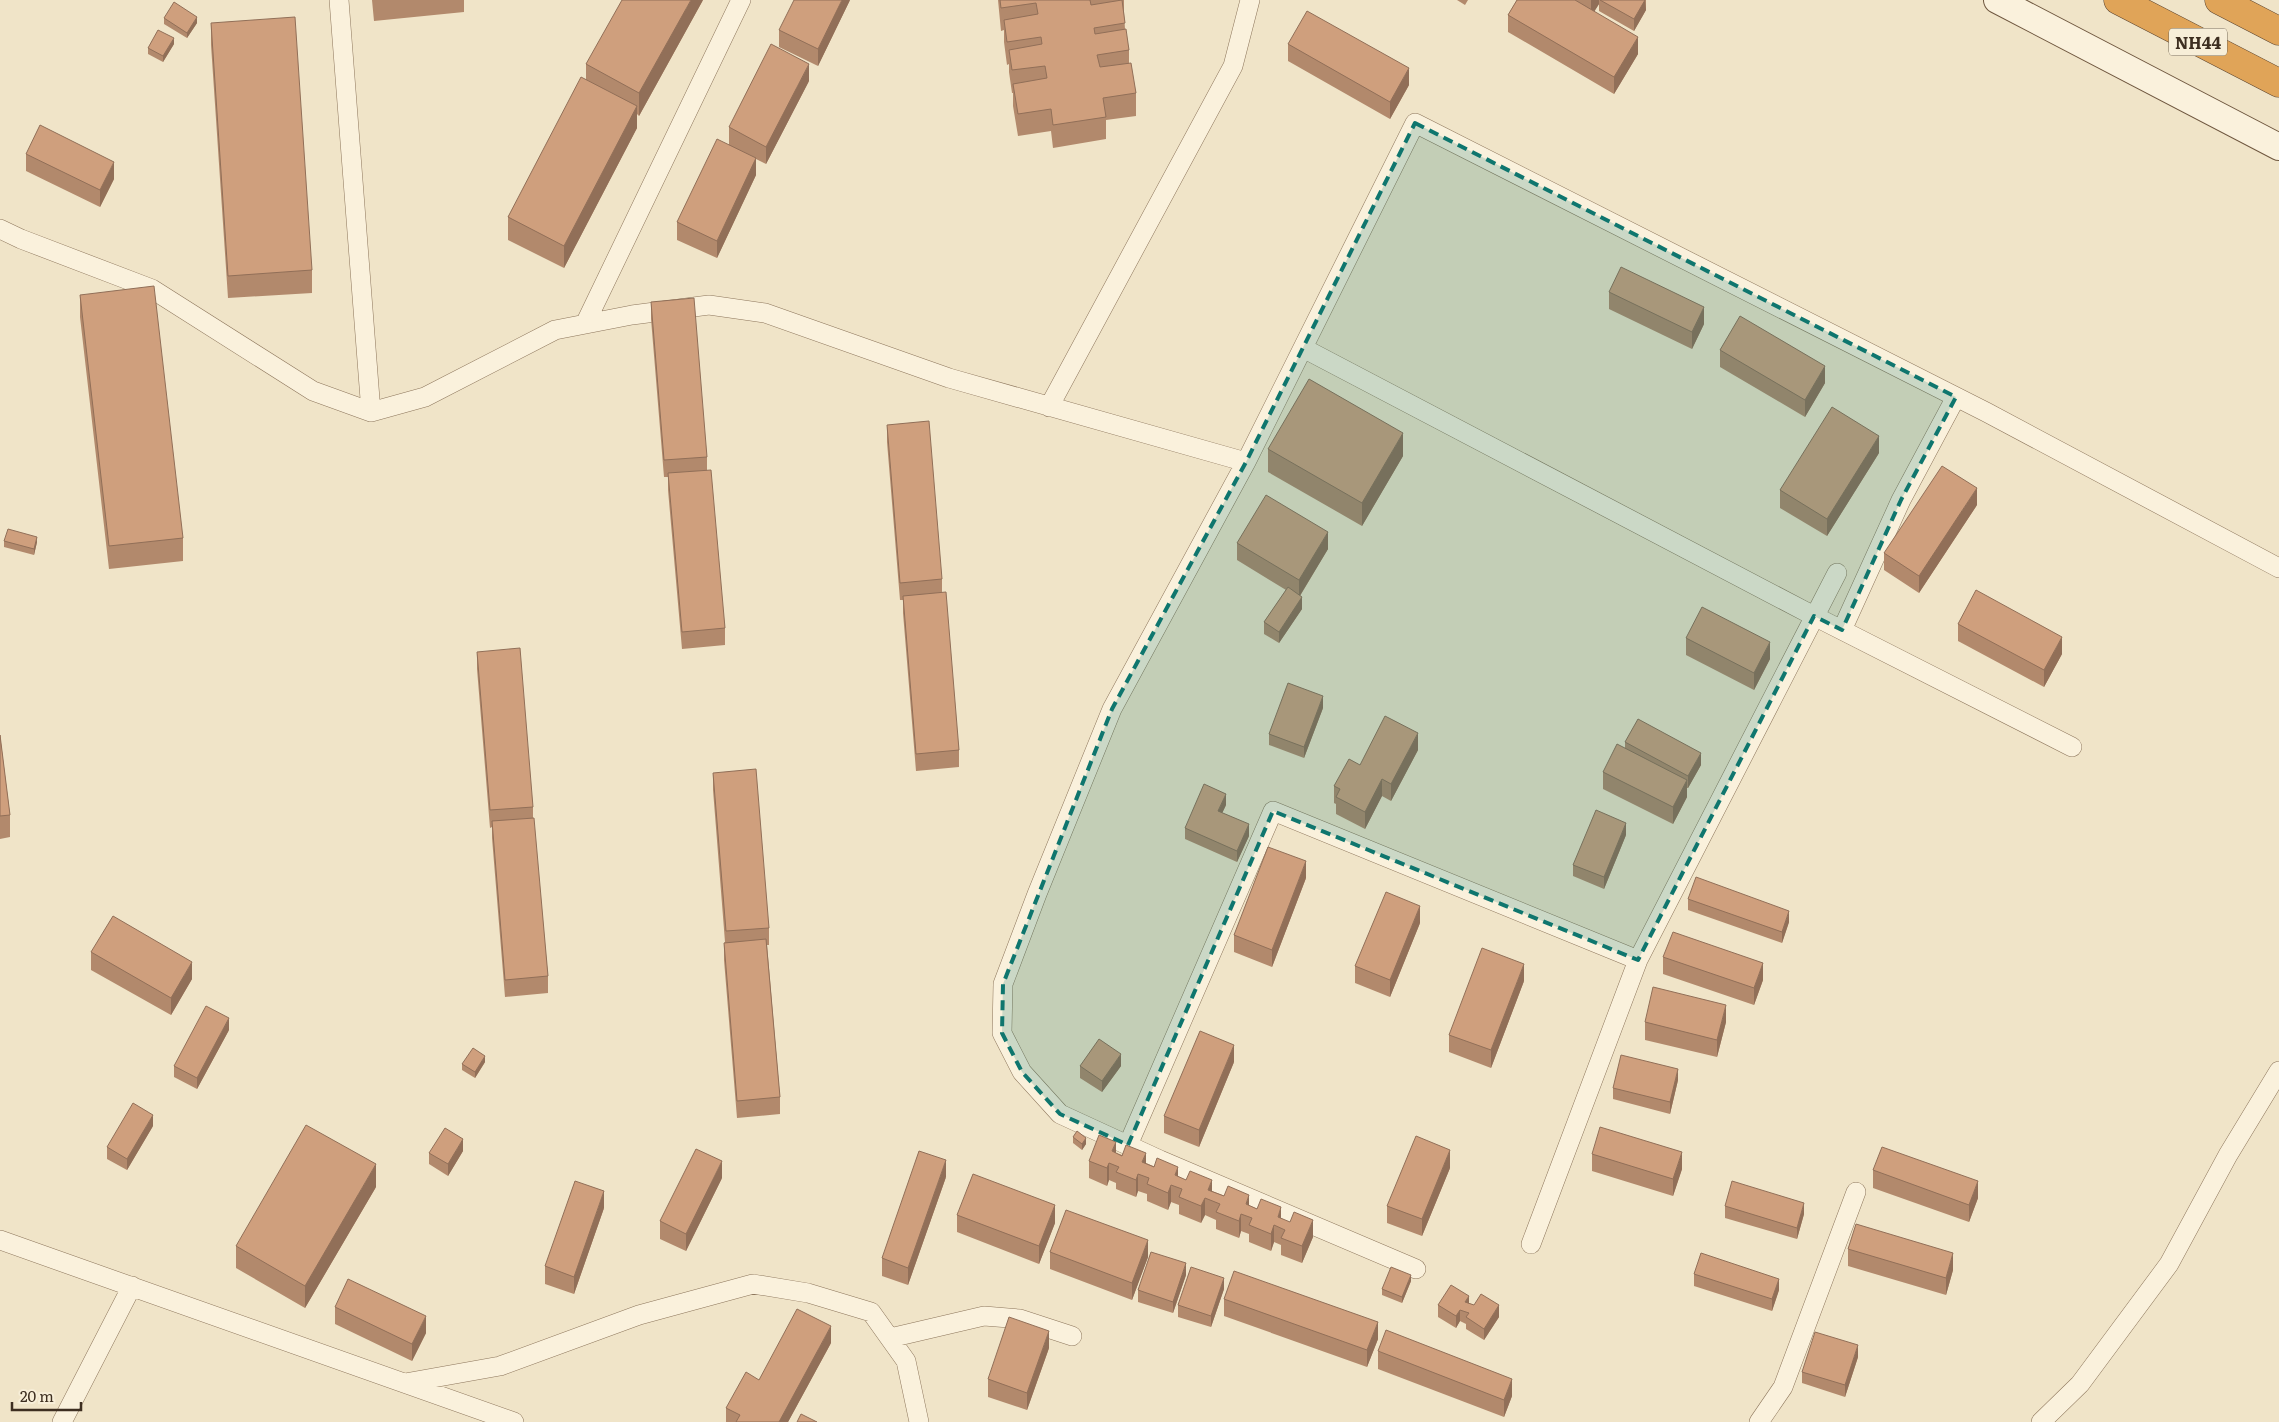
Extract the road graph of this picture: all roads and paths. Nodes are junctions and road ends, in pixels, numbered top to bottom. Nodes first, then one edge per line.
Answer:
1 (339, 0) edge
2 (742, 0) edge
3 (1250, 0) edge
4 (1997, 0) edge
5 (2118, 0) edge
6 (2219, 0) edge
7 (2279, 31) edge
8 (2279, 83) edge
9 (2279, 147) edge
10 (0, 229) edge
11 (585, 324) junction
12 (1303, 348) junction
13 (1956, 397) junction
14 (1049, 407) junction
15 (371, 412) junction
16 (1246, 462) junction
17 (2279, 568) edge
18 (1837, 573) dead end
19 (1814, 616) junction
20 (1842, 630) junction
21 (2072, 747) dead end
22 (1638, 960) junction
23 (2279, 1071) edge
24 (1128, 1145) junction
25 (1856, 1192) dead end
26 (0, 1240) edge
27 (1530, 1244) dead end
28 (1416, 1269) dead end
29 (132, 1286) junction
30 (1072, 1336) dead end
31 (890, 1338) junction
32 (404, 1383) junction
33 (62, 1422) edge
34 (514, 1422) edge
35 (919, 1422) edge
36 (1759, 1422) edge
37 (2041, 1422) edge

1 - 15 street
2 - 11 street
3 - 14 street
4 - 9 street
5 - 8 highway, NH44
6 - 7 highway, NH44
10 - 15 street
11 - 14 street
11 - 15 street
12 - 13 street
12 - 16 street
12 - 19 street
13 - 17 street
13 - 20 street
14 - 16 street
16 - 24 street
18 - 19 street
19 - 20 street
19 - 22 street
20 - 21 street
22 - 24 street
22 - 27 street
23 - 37 street
24 - 28 street
25 - 36 street
26 - 29 street
29 - 32 street
29 - 33 street
30 - 31 street
31 - 32 street
31 - 35 street
32 - 34 street

